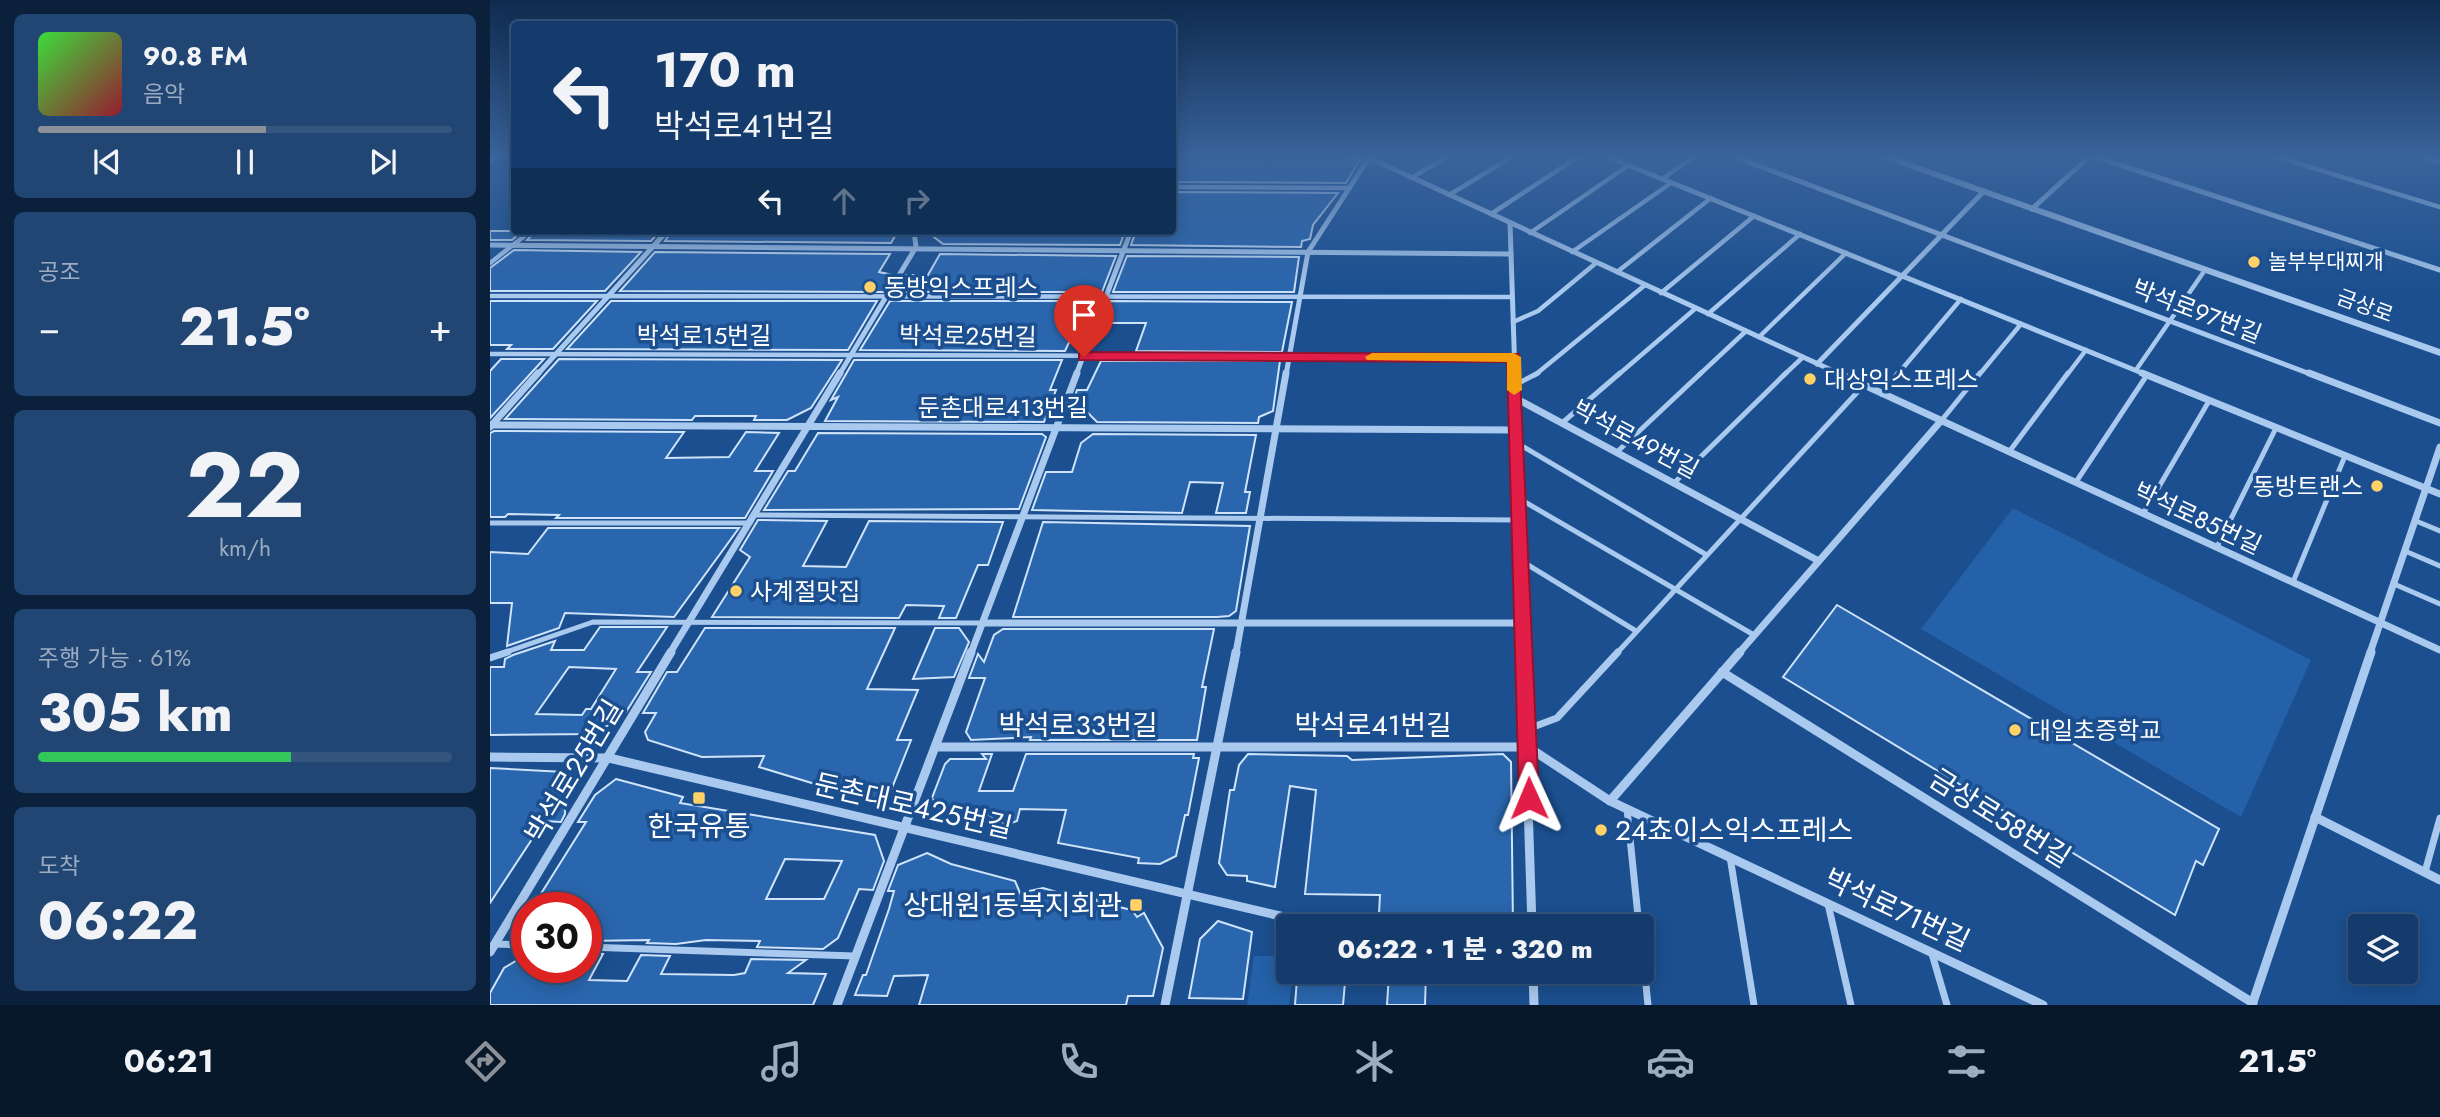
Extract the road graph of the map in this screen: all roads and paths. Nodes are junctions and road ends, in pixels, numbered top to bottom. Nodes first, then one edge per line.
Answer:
1 (1341, 202) edge
2 (1464, 202) edge
3 (1509, 202) edge
4 (1575, 202) edge
5 (1644, 202) edge
6 (1706, 202) edge
7 (1720, 202) edge
8 (1854, 202) edge
9 (1973, 202) edge
10 (2013, 202) edge
11 (2040, 202) edge
12 (2234, 202) edge
13 (2032, 209) junction
14 (1491, 214) junction
15 (1754, 216) junction
16 (1510, 223) junction
17 (1530, 233) junction
18 (1800, 234) junction
19 (1941, 234) junction
20 (526, 235) edge
21 (664, 235) edge
22 (915, 235) edge
23 (1130, 235) edge
24 (490, 245) edge
25 (513, 245) junction
26 (655, 245) junction
27 (916, 247) junction
28 (1125, 249) junction
29 (1308, 252) junction
30 (1572, 252) junction
31 (1846, 253) junction
32 (1511, 254) junction
33 (490, 263) edge
34 (1597, 263) junction
35 (2205, 270) junction
36 (2440, 270) edge
37 (1617, 272) junction
38 (1903, 276) junction
39 (1645, 285) junction
40 (1661, 293) junction
41 (490, 296) edge
42 (609, 296) junction
43 (887, 296) junction
44 (1107, 297) junction
45 (1300, 297) junction
46 (1512, 297) junction
47 (1961, 299) junction
48 (1696, 308) junction
49 (1708, 314) junction
50 (2170, 321) junction
51 (1513, 322) junction
52 (2021, 324) junction
53 (1746, 331) junction
54 (1759, 337) junction
55 (2086, 350) junction
56 (490, 354) edge
57 (556, 354) junction
58 (2440, 354) edge
59 (852, 355) junction
60 (1084, 357) junction
61 (1290, 357) junction
62 (1514, 357) junction
63 (1802, 358) junction
64 (1817, 364) junction
65 (2136, 370) junction
66 (2147, 375) junction
67 (1514, 385) junction
68 (1863, 386) junction
69 (1881, 394) junction
70 (1515, 398) junction
71 (2209, 401) junction
72 (1940, 422) junction
73 (1562, 423) junction
74 (2440, 423) edge
75 (491, 426) edge
76 (809, 426) junction
77 (1058, 427) junction
78 (1278, 428) junction
79 (2276, 428) junction
80 (1516, 430) junction
81 (1517, 443) junction
82 (2440, 447) edge
83 (1617, 452) junction
84 (2009, 452) junction
85 (2345, 456) junction
86 (2076, 482) junction
87 (1674, 483) junction
88 (2425, 488) junction
89 (2440, 494) edge
90 (1518, 498) junction
91 (756, 514) junction
92 (2143, 514) junction
93 (1023, 518) junction
94 (1738, 518) junction
95 (1262, 519) junction
96 (1519, 520) junction
97 (2416, 521) junction
98 (490, 523) edge
99 (750, 523) junction
100 (2440, 531) edge
101 (2217, 547) junction
102 (2405, 551) junction
103 (1705, 554) junction
104 (1520, 560) junction
105 (1817, 561) junction
106 (2440, 566) edge
107 (2293, 582) junction
108 (2394, 584) junction
109 (1674, 589) junction
110 (2440, 604) edge
111 (692, 621) junction
112 (984, 623) junction
113 (1243, 623) junction
114 (1522, 623) junction
115 (2382, 624) junction
116 (1636, 631) junction
117 (1754, 635) junction
118 (2440, 650) edge
119 (490, 658) edge
120 (1722, 672) junction
121 (1525, 730) junction
122 (937, 747) junction
123 (1528, 747) junction
124 (1219, 749) junction
125 (490, 757) edge
126 (609, 758) junction
127 (1610, 802) junction
128 (1626, 809) junction
129 (2315, 817) junction
130 (2440, 818) edge
131 (906, 828) junction
132 (1730, 857) junction
133 (2425, 872) junction
134 (2440, 880) edge
135 (1188, 894) junction
136 (1827, 901) junction
137 (1532, 914) edge
138 (1638, 914) edge
139 (1276, 915) edge
140 (511, 945) edge
141 (492, 946) edge
142 (602, 948) edge
143 (1932, 951) junction
144 (858, 956) junction
145 (1533, 984) edge
146 (1646, 984) edge
147 (2252, 1004) edge
148 (837, 1005) edge
149 (1165, 1005) edge
150 (1534, 1005) edge
151 (1648, 1005) edge
152 (1754, 1005) edge
153 (1851, 1005) edge
154 (1947, 1005) edge
155 (2042, 1005) edge

1 - 29 street
2 - 14 street, 박석로85번길
3 - 14 lane
4 - 17 lane
5 - 30 lane
6 - 37 lane
7 - 15 street
8 - 19 street, 박석로97번길
9 - 19 street
10 - 13 street, 금상로
11 - 13 street
12 - 36 street
13 - 35 street, 금상로
14 - 16 street, 박석로85번길
15 - 18 street
15 - 40 lane
16 - 17 street, 박석로85번길
16 - 32 street
17 - 30 street, 박석로85번길
18 - 31 street
18 - 49 lane
19 - 38 street
19 - 50 street, 박석로97번길
20 - 25 lane
21 - 26 street
22 - 27 street
23 - 28 street
24 - 25 street
25 - 26 street
25 - 33 lane
26 - 27 street
26 - 42 street
27 - 28 street
27 - 43 street, 박석로25번길
28 - 29 street
28 - 44 street
29 - 32 street
29 - 45 street
30 - 34 street, 박석로85번길
31 - 38 street
31 - 54 lane
32 - 46 street
34 - 37 street, 박석로85번길
34 - 51 lane
35 - 50 lane
35 - 58 street, 금상로
37 - 39 street, 박석로85번길
38 - 47 street
38 - 64 street
39 - 40 street, 박석로85번길
39 - 67 lane
40 - 48 street, 박석로85번길
41 - 42 lane
42 - 43 lane, 박석로15번길
42 - 57 street
43 - 44 lane, 박석로25번길
43 - 59 street, 박석로25번길
44 - 45 lane
44 - 60 street
45 - 46 lane
45 - 61 street
46 - 51 street
47 - 52 street
47 - 69 lane
48 - 49 street, 박석로85번길
48 - 73 lane
49 - 53 street, 박석로85번길
50 - 65 lane
50 - 74 street, 박석로97번길
51 - 62 street
52 - 55 street
52 - 72 lane
53 - 54 street, 박석로85번길
53 - 83 lane
54 - 63 street, 박석로85번길
55 - 65 street
55 - 84 lane
56 - 57 lane, 박석로15번길
57 - 59 lane, 박석로15번길
57 - 75 street
59 - 60 lane, 박석로25번길
59 - 76 street, 박석로25번길
60 - 61 lane
60 - 77 street
61 - 62 lane
61 - 78 street
62 - 67 street
63 - 64 street, 박석로85번길
63 - 87 lane
64 - 68 street, 박석로85번길
65 - 66 street
66 - 71 street
66 - 86 lane
67 - 70 street
68 - 69 street, 박석로85번길
68 - 94 lane
69 - 72 street, 박석로85번길
70 - 73 street, 박석로49번길
70 - 80 street
71 - 79 street
71 - 92 lane
72 - 84 street, 박석로85번길
72 - 105 street
73 - 83 street, 박석로49번길
75 - 76 street, 둔촌대로413번길
76 - 77 street, 둔촌대로413번길
76 - 91 street, 박석로25번길
77 - 78 street, 둔촌대로413번길
77 - 93 street
78 - 80 street, 둔촌대로413번길
78 - 95 street
79 - 85 street
79 - 101 lane
80 - 81 street
81 - 90 street
81 - 103 lane
82 - 88 street, 금상로58번길
83 - 87 street, 박석로49번길
84 - 86 street, 박석로85번길
85 - 88 street
85 - 107 lane
86 - 92 street, 박석로85번길
87 - 94 street, 박석로49번길
88 - 89 street
88 - 97 street, 금상로58번길
90 - 96 street
90 - 109 lane
91 - 93 lane
91 - 99 street, 박석로25번길
92 - 101 street, 박석로85번길
93 - 95 lane
93 - 112 street
94 - 103 lane
94 - 105 street, 박석로49번길
95 - 96 lane
95 - 113 street
96 - 104 street
97 - 100 lane
97 - 102 street, 금상로58번길
98 - 99 lane
99 - 111 street, 박석로25번길
101 - 107 street, 박석로85번길
102 - 106 lane
102 - 108 street, 금상로58번길
103 - 109 lane
104 - 114 street
104 - 116 lane
105 - 117 street
107 - 115 street, 박석로85번길
108 - 110 lane
108 - 115 street, 금상로58번길
109 - 116 lane
109 - 117 lane
111 - 112 lane
111 - 119 lane
111 - 126 street, 박석로25번길
112 - 113 street
112 - 122 street
113 - 114 street
113 - 124 street
114 - 121 street
115 - 118 street, 박석로85번길
115 - 129 street, 금상로58번길
116 - 121 lane
117 - 120 street
120 - 127 street
120 - 147 street, 금상로58번길
121 - 123 street
122 - 124 street, 박석로33번길
122 - 131 street
123 - 124 street, 박석로41번길
123 - 127 street, 박석로71번길
123 - 137 street
124 - 135 street
125 - 126 street, 둔촌대로425번길
126 - 131 street, 둔촌대로425번길
126 - 141 street, 박석로25번길
127 - 128 street, 박석로71번길
128 - 132 street, 박석로71번길
128 - 138 lane
129 - 133 street
129 - 147 street, 금상로58번길
130 - 133 lane
131 - 135 street, 둔촌대로425번길
131 - 144 street
132 - 136 street, 박석로71번길
132 - 152 lane
133 - 134 street
135 - 139 street, 둔촌대로425번길
135 - 149 street
136 - 143 street, 박석로71번길
136 - 153 lane
140 - 141 lane, 박석로25번길
142 - 144 lane
143 - 154 lane
143 - 155 street, 박석로71번길
144 - 148 street
145 - 150 street
146 - 151 lane

